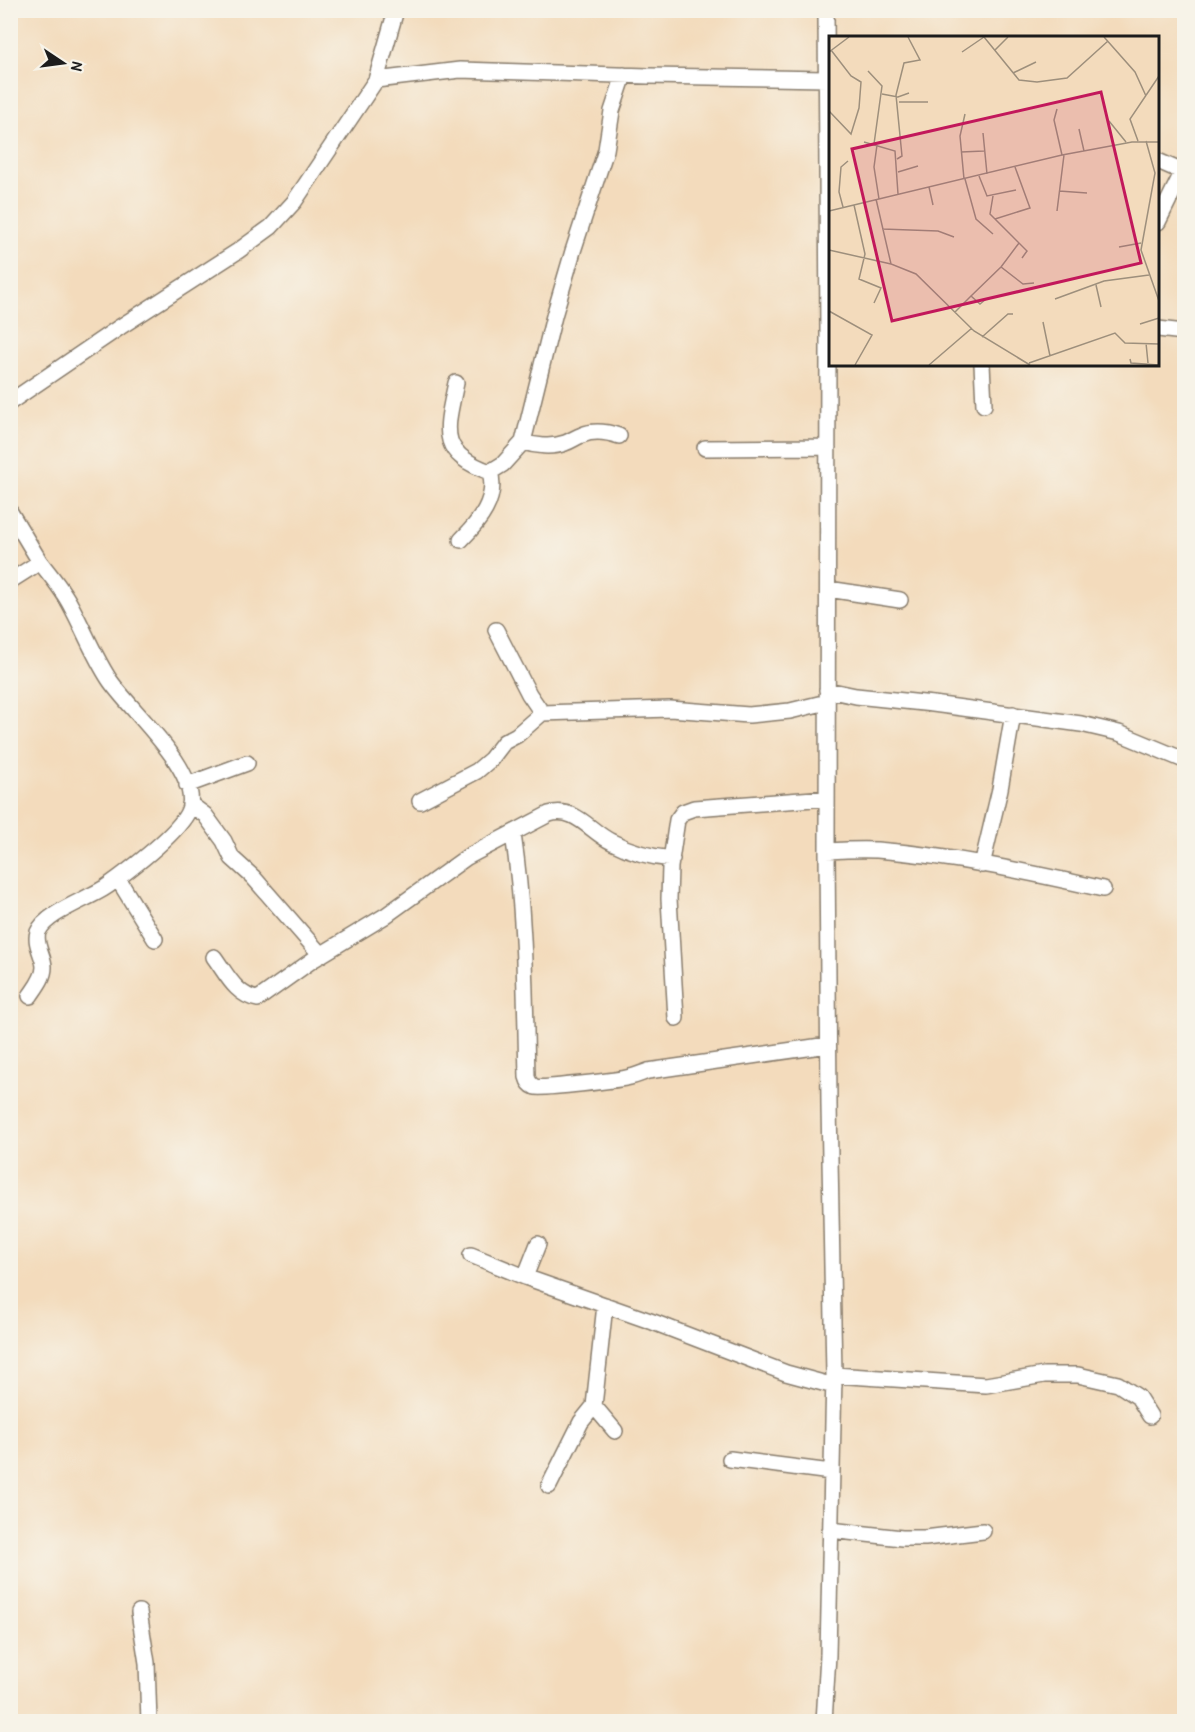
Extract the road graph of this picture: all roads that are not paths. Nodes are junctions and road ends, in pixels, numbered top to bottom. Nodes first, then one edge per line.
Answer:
1 (396, 10) edge
2 (826, 10) edge
3 (624, 75) junction
4 (826, 79) junction
5 (376, 80) junction
6 (828, 102) edge
7 (1159, 161) edge
8 (1184, 171) edge
9 (1159, 220) edge
10 (829, 236) edge
11 (829, 259) edge
12 (1159, 329) edge
13 (1185, 332) edge
14 (982, 366) edge
15 (456, 383) dead end
16 (10, 402) edge
17 (984, 405) dead end
18 (619, 436) dead end
19 (522, 442) junction
20 (828, 447) junction
21 (705, 448) dead end
22 (490, 472) junction
23 (10, 512) edge
24 (461, 540) dead end
25 (40, 562) junction
26 (10, 580) edge
27 (828, 589) junction
28 (900, 600) dead end
29 (495, 630) dead end
30 (827, 696) junction
31 (543, 713) junction
32 (1013, 714) junction
33 (1185, 760) edge
34 (247, 763) dead end
35 (187, 785) junction
36 (827, 798) junction
37 (420, 801) dead end
38 (190, 804) junction
39 (513, 834) junction
40 (827, 850) junction
41 (672, 858) junction
42 (982, 865) junction
43 (118, 879) junction
44 (1103, 889) dead end
45 (155, 939) dead end
46 (321, 955) junction
47 (214, 957) dead end
48 (30, 996) dead end
49 (676, 1018) dead end
50 (828, 1045) junction
51 (538, 1244) dead end
52 (471, 1255) dead end
53 (525, 1277) junction
54 (606, 1305) junction
55 (834, 1380) junction
56 (594, 1406) junction
57 (1150, 1416) dead end
58 (615, 1431) dead end
59 (730, 1459) dead end
60 (831, 1472) junction
61 (549, 1486) dead end
62 (830, 1530) junction
63 (983, 1531) dead end
64 (139, 1612) dead end
65 (149, 1722) edge
66 (824, 1722) edge

1 - 5 street
2 - 4 street
3 - 4 street
3 - 5 street
3 - 19 street
4 - 6 street
5 - 16 street
6 - 10 street
7 - 8 street
8 - 9 street
10 - 11 street
11 - 20 street
12 - 13 street
14 - 17 street
15 - 22 street
18 - 19 street
19 - 22 street
20 - 21 street
20 - 27 street
22 - 24 street
23 - 25 street
25 - 26 street
25 - 35 street
27 - 28 street
27 - 30 street
29 - 31 street
30 - 31 street
30 - 32 street
30 - 36 street
31 - 37 street
32 - 33 street
32 - 42 street
34 - 35 street
35 - 38 street
36 - 40 street
36 - 41 street
38 - 43 street
38 - 46 street
39 - 41 street
39 - 46 street
39 - 50 street
40 - 42 street
40 - 50 street
41 - 49 street
42 - 44 street
43 - 45 street
43 - 48 street
46 - 47 street
50 - 55 street
51 - 53 street
52 - 53 street
53 - 54 street
54 - 55 street
54 - 56 street
55 - 57 street
55 - 60 street
56 - 58 street
56 - 61 street
59 - 60 street
60 - 62 street
62 - 63 street
62 - 66 street
64 - 65 street

